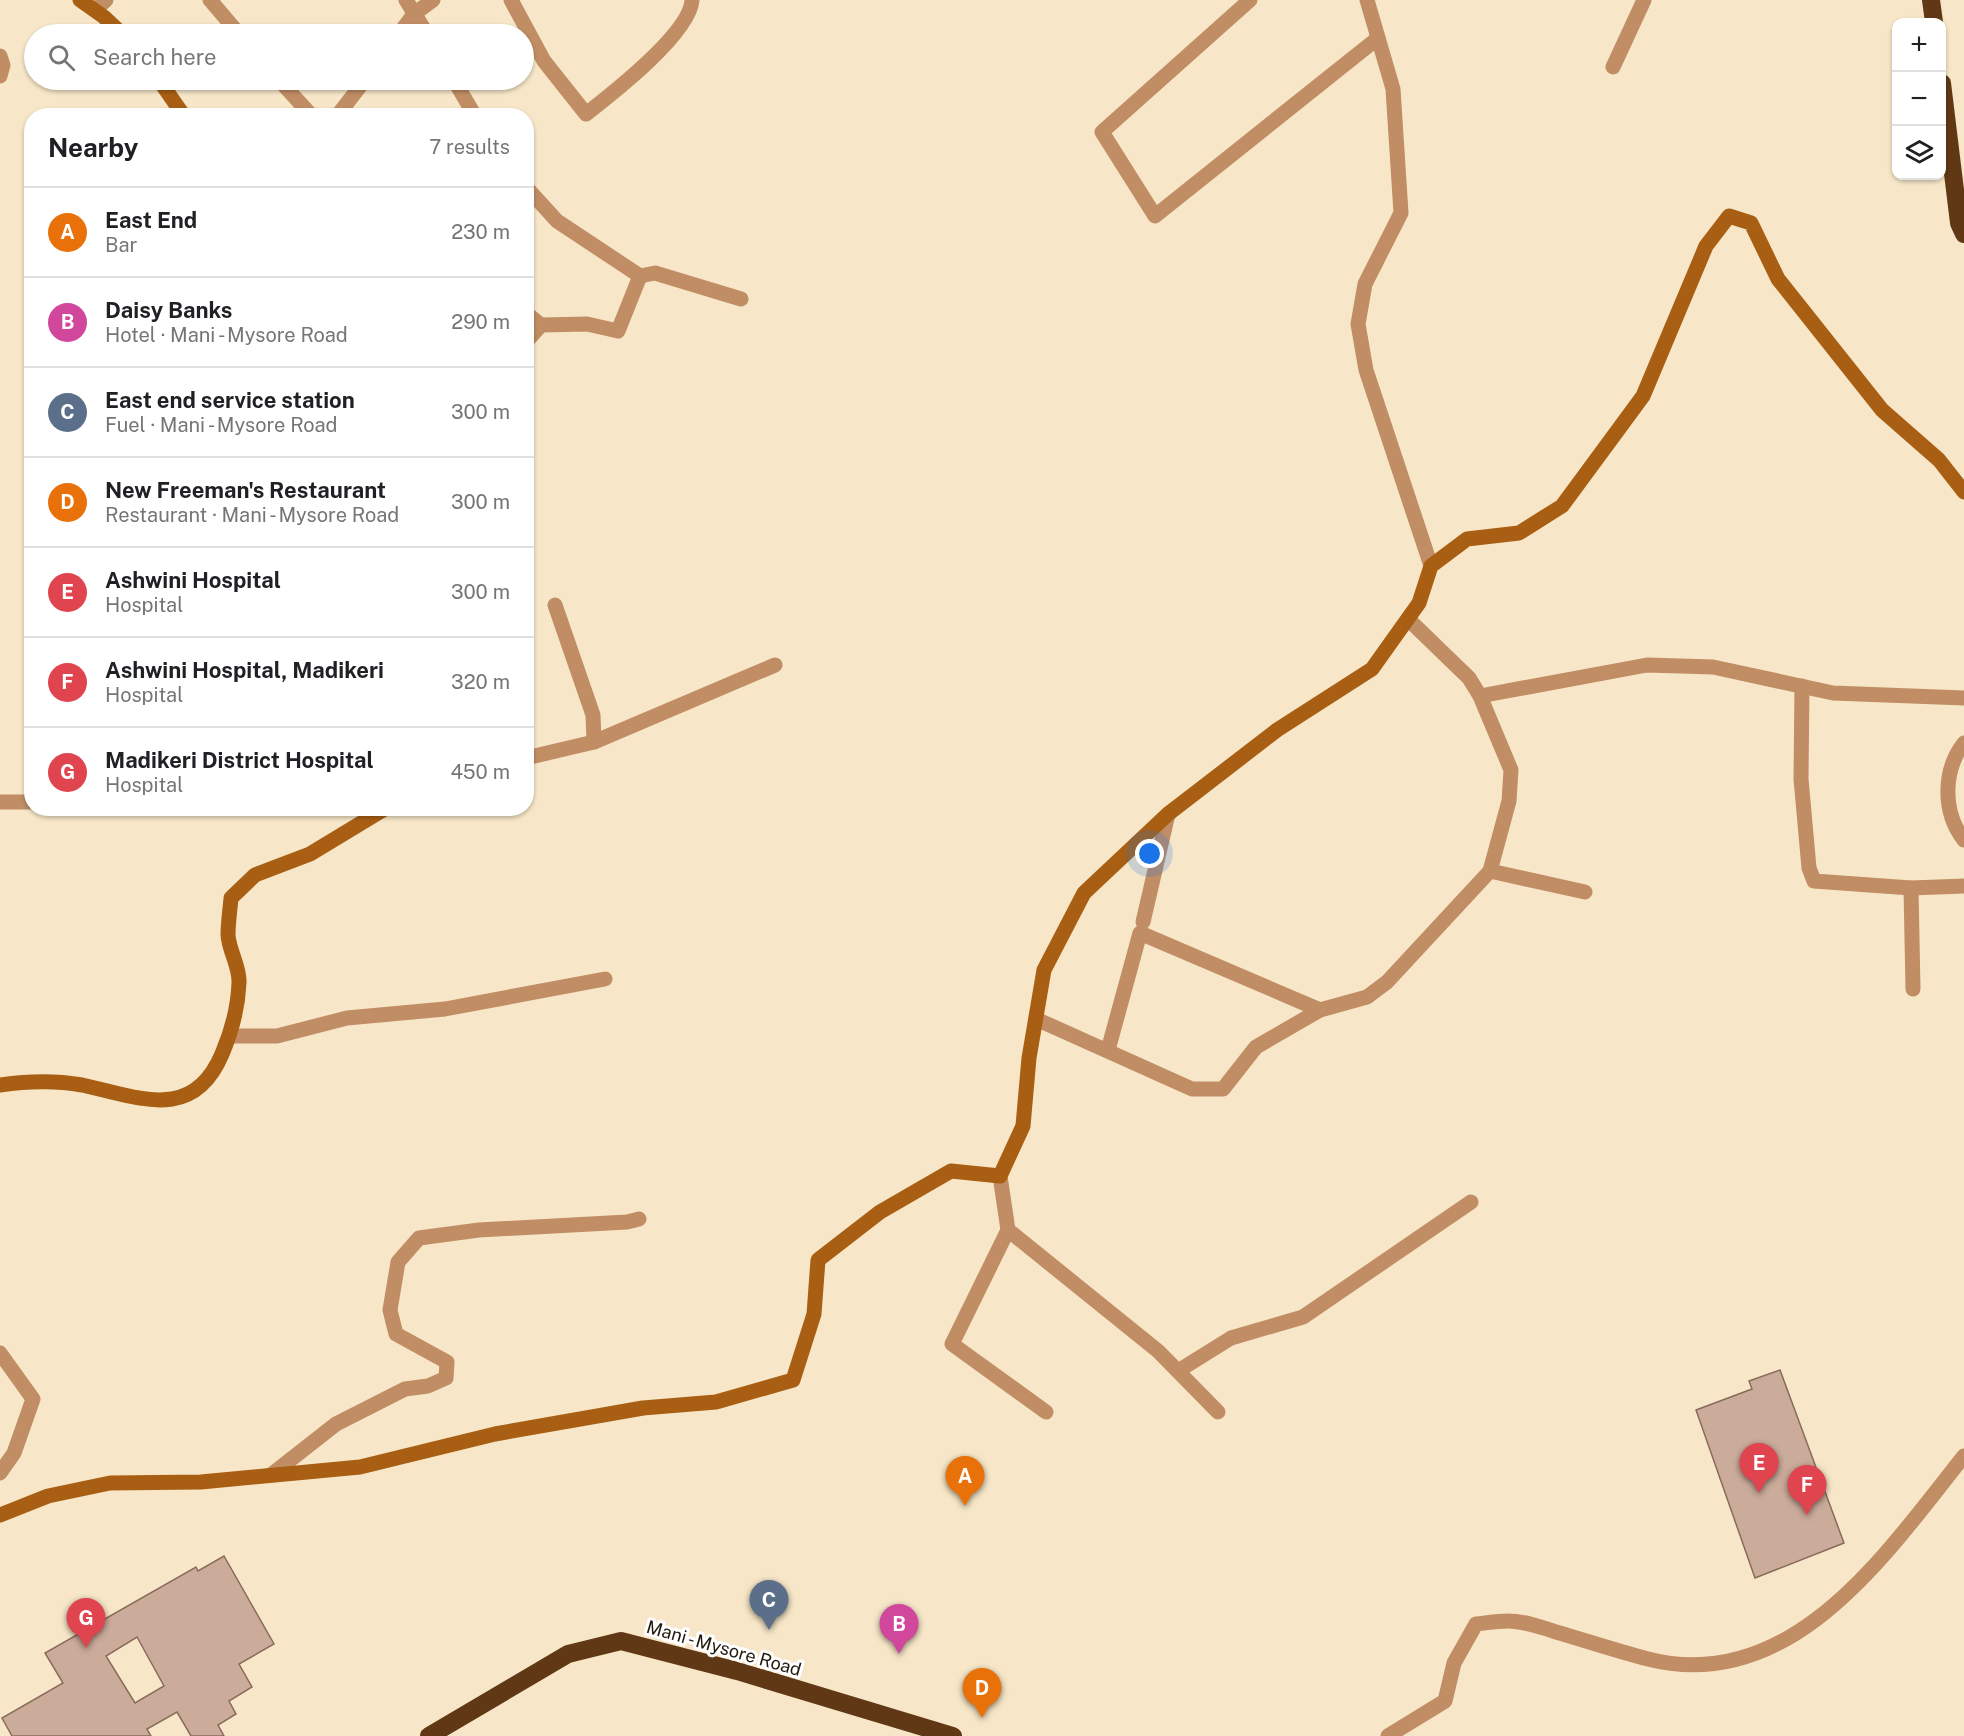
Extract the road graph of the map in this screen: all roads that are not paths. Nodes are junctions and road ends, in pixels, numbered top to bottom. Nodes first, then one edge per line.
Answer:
1 (80, 0) edge
2 (210, 0) edge
3 (433, 0) edge
4 (511, 0) edge
5 (692, 0) edge
6 (1250, 0) edge
7 (1367, 0) edge
8 (1644, 0) edge
9 (1931, 0) edge
10 (100, 5) edge
11 (410, 7) edge
12 (1933, 18) edge
13 (114, 24) edge
14 (230, 24) edge
15 (403, 24) edge
16 (421, 24) edge
17 (524, 24) edge
18 (1378, 38) junction
19 (534, 43) edge
20 (0, 56) edge
21 (1613, 67) dead end
22 (0, 76) edge
23 (166, 90) edge
24 (288, 90) edge
25 (357, 90) edge
26 (460, 90) edge
27 (178, 108) edge
28 (305, 108) edge
29 (343, 108) edge
30 (470, 108) edge
31 (1946, 122) edge
32 (534, 196) edge
33 (1964, 234) edge
34 (640, 276) junction
35 (741, 300) dead end
36 (534, 319) edge
37 (541, 325) junction
38 (534, 333) edge
39 (1964, 492) edge
40 (1431, 566) junction
41 (555, 605) dead end
42 (1408, 619) junction
43 (775, 664) dead end
44 (1802, 686) junction
45 (1480, 696) junction
46 (1964, 698) edge
47 (594, 742) junction
48 (1964, 743) edge
49 (534, 756) edge
50 (0, 802) edge
51 (24, 802) edge
52 (1168, 814) junction
53 (373, 816) edge
54 (1964, 840) edge
55 (1490, 871) junction
56 (1964, 886) edge
57 (1911, 888) junction
58 (1586, 892) dead end
59 (1143, 922) dead end
60 (605, 979) dead end
61 (1913, 989) dead end
62 (1320, 1010) junction
63 (1036, 1018) junction
64 (230, 1036) junction
65 (1108, 1050) junction
66 (0, 1085) edge
67 (1000, 1176) junction
68 (1471, 1202) dead end
69 (639, 1219) dead end
70 (1008, 1230) junction
71 (0, 1353) edge
72 (1178, 1371) junction
73 (1046, 1412) dead end
74 (1218, 1412) dead end
75 (1964, 1456) edge
76 (0, 1473) edge
77 (271, 1475) junction
78 (0, 1515) edge
79 (429, 1736) edge
80 (953, 1736) edge
81 (1388, 1736) edge

1 - 10 street
2 - 14 street
3 - 11 street
4 - 17 street
5 - 19 street
6 - 18 street
7 - 18 street
8 - 21 street
9 - 12 highway
10 - 13 street
11 - 15 street
11 - 16 street
18 - 40 street
20 - 22 street
23 - 27 street
24 - 28 street
25 - 29 street
26 - 30 street
31 - 33 highway
32 - 34 street
34 - 35 street
34 - 37 street
36 - 37 street
37 - 38 street
39 - 40 street
40 - 42 street
41 - 47 street
42 - 45 street
42 - 52 street
43 - 47 street
44 - 45 street
44 - 46 street
44 - 57 street
45 - 55 street
47 - 49 street
48 - 54 street
50 - 51 street
52 - 59 street
52 - 63 street
53 - 64 street
55 - 58 street
55 - 62 street
56 - 57 street
57 - 61 street
60 - 64 street
62 - 65 street
62 - 65 street
63 - 65 street
63 - 67 street
64 - 66 street
67 - 70 street
67 - 77 street
68 - 72 street
69 - 77 street
70 - 72 street
70 - 73 street
71 - 76 street
72 - 74 street
75 - 81 street
77 - 78 street
79 - 80 highway, Mani - Mysore Road

